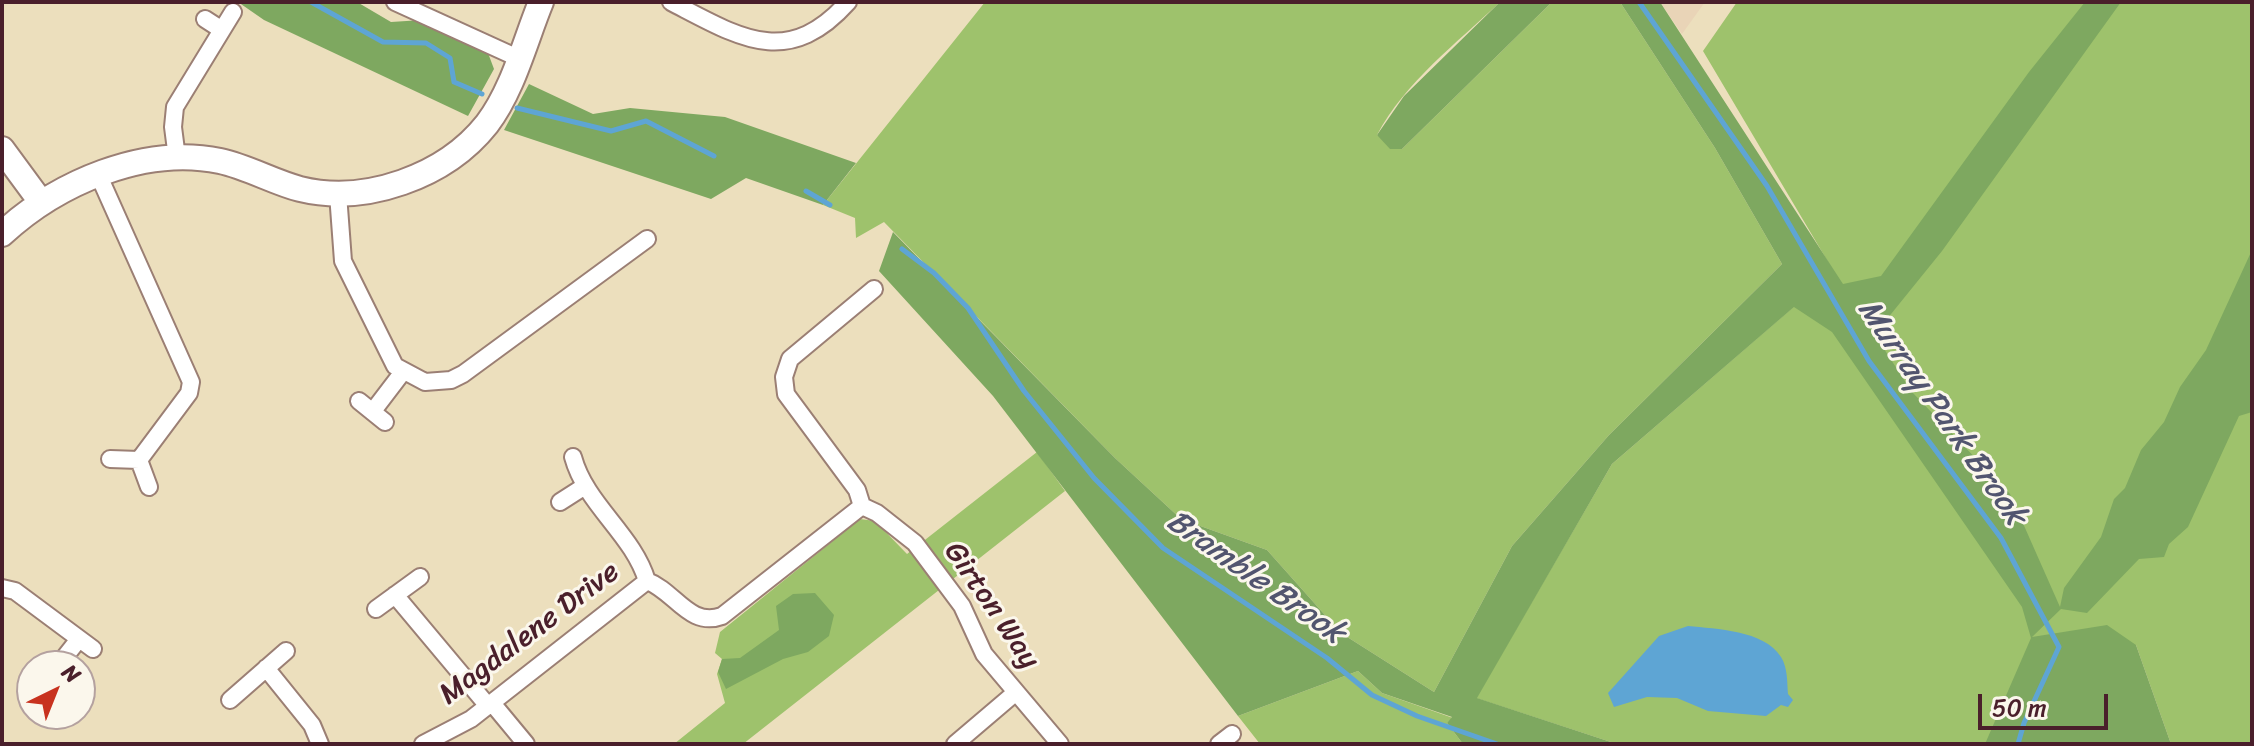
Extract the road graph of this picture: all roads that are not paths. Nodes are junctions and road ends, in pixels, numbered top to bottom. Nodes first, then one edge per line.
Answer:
1 (395, 2) edge
2 (541, 2) edge
3 (671, 2) edge
4 (848, 2) edge
5 (233, 12) dead end
6 (205, 19) dead end
7 (222, 30) junction
8 (518, 58) junction
9 (2, 149) edge
10 (177, 158) junction
11 (99, 176) junction
12 (338, 194) junction
13 (41, 202) junction
14 (2, 234) edge
15 (647, 239) dead end
16 (874, 289) dead end
17 (402, 373) junction
18 (359, 401) dead end
19 (573, 457) dead end
20 (110, 459) dead end
21 (139, 460) junction
22 (585, 486) junction
23 (149, 487) dead end
24 (560, 502) dead end
25 (862, 506) junction
26 (420, 577) dead end
27 (647, 581) junction
28 (2, 588) edge
29 (395, 595) junction
30 (376, 609) dead end
31 (77, 650) edge
32 (286, 651) dead end
33 (266, 668) junction
34 (1015, 693) junction
35 (230, 700) dead end
36 (490, 704) junction
37 (320, 744) edge
38 (423, 744) edge
39 (526, 744) edge
40 (955, 744) edge
41 (1060, 744) edge

1 - 8 street
2 - 8 street
3 - 4 street
5 - 7 street
6 - 7 street
7 - 10 street
8 - 12 street
9 - 13 street
10 - 11 street
10 - 12 street
11 - 13 street
11 - 21 street
12 - 17 street
13 - 14 street
15 - 17 street
16 - 25 street, Girton Way
17 - 18 street
19 - 22 street
20 - 21 street
21 - 23 street
22 - 24 street
22 - 27 street
25 - 27 street, Magdalene Drive
25 - 34 street, Girton Way
26 - 29 street
27 - 36 street, Magdalene Drive
28 - 31 street
29 - 30 street
29 - 36 street
32 - 33 street
33 - 35 street
33 - 37 street
34 - 40 street
34 - 41 street, Girton Way
36 - 38 street, Magdalene Drive
36 - 39 street

